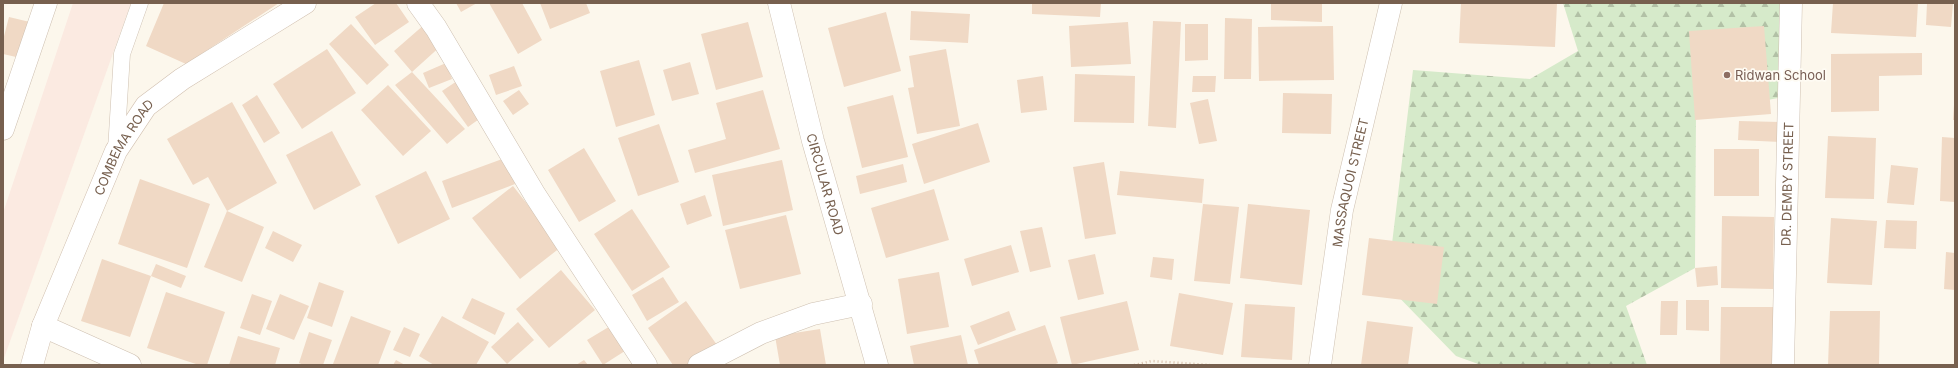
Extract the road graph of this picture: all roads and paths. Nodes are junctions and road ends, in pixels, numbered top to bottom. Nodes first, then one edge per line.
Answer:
1 (46, 3) edge
2 (140, 3) edge
3 (305, 3) edge
4 (418, 3) edge
5 (779, 3) edge
6 (1391, 3) edge
7 (1791, 3) edge
8 (3, 129) edge
9 (116, 151) junction
10 (861, 304) junction
11 (43, 326) junction
12 (32, 365) edge
13 (130, 365) edge
14 (646, 365) edge
15 (699, 365) edge
16 (877, 365) edge
17 (1134, 365) edge
18 (1210, 365) edge
19 (1320, 365) edge
20 (1783, 365) edge

1 - 8 street
2 - 9 lane
3 - 9 street, COMBEMA ROAD
4 - 14 street
5 - 10 street, CIRCULAR ROAD
6 - 19 street, MASSAQUOI STREET
7 - 20 street, DR. DEMBY STREET
9 - 11 street, COMBEMA ROAD
10 - 15 street
10 - 16 street, CIRCULAR ROAD
11 - 12 street, COMBEMA ROAD
11 - 13 street
17 - 18 path

